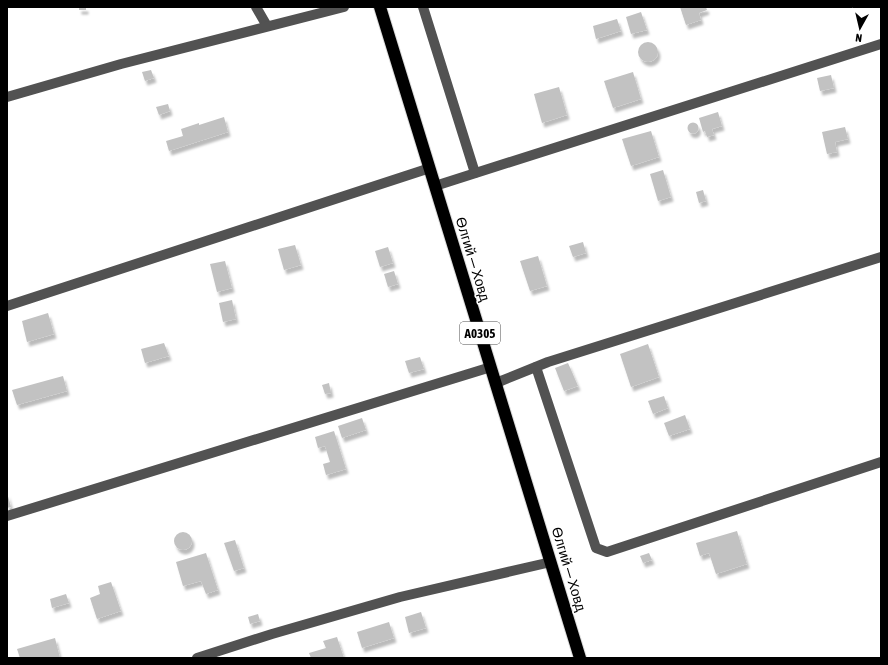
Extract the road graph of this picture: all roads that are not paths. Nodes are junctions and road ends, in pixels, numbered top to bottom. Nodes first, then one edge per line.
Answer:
1 (256, 7) edge
2 (344, 7) edge
3 (380, 7) edge
4 (424, 7) edge
5 (267, 26) junction
6 (881, 44) edge
7 (7, 97) edge
8 (430, 168) junction
9 (475, 173) junction
10 (435, 186) junction
11 (881, 257) edge
12 (7, 306) edge
13 (491, 367) junction
14 (536, 367) junction
15 (496, 383) junction
16 (881, 462) edge
17 (7, 516) edge
18 (551, 562) junction
19 (197, 658) edge
20 (580, 658) edge

1 - 5 street
2 - 5 street
3 - 8 highway, Өлгий — Ховд / A0305
4 - 9 street
5 - 7 street
6 - 9 street
8 - 10 highway, Өлгий — Ховд / A0305
8 - 12 street
9 - 10 street
10 - 13 highway, Өлгий — Ховд / A0305
11 - 14 street
13 - 15 highway, Өлгий — Ховд / A0305
13 - 17 street
14 - 15 street
14 - 16 street
15 - 18 highway, Өлгий — Ховд / A0305
18 - 19 street
18 - 20 highway, Өлгий — Ховд / A0305

